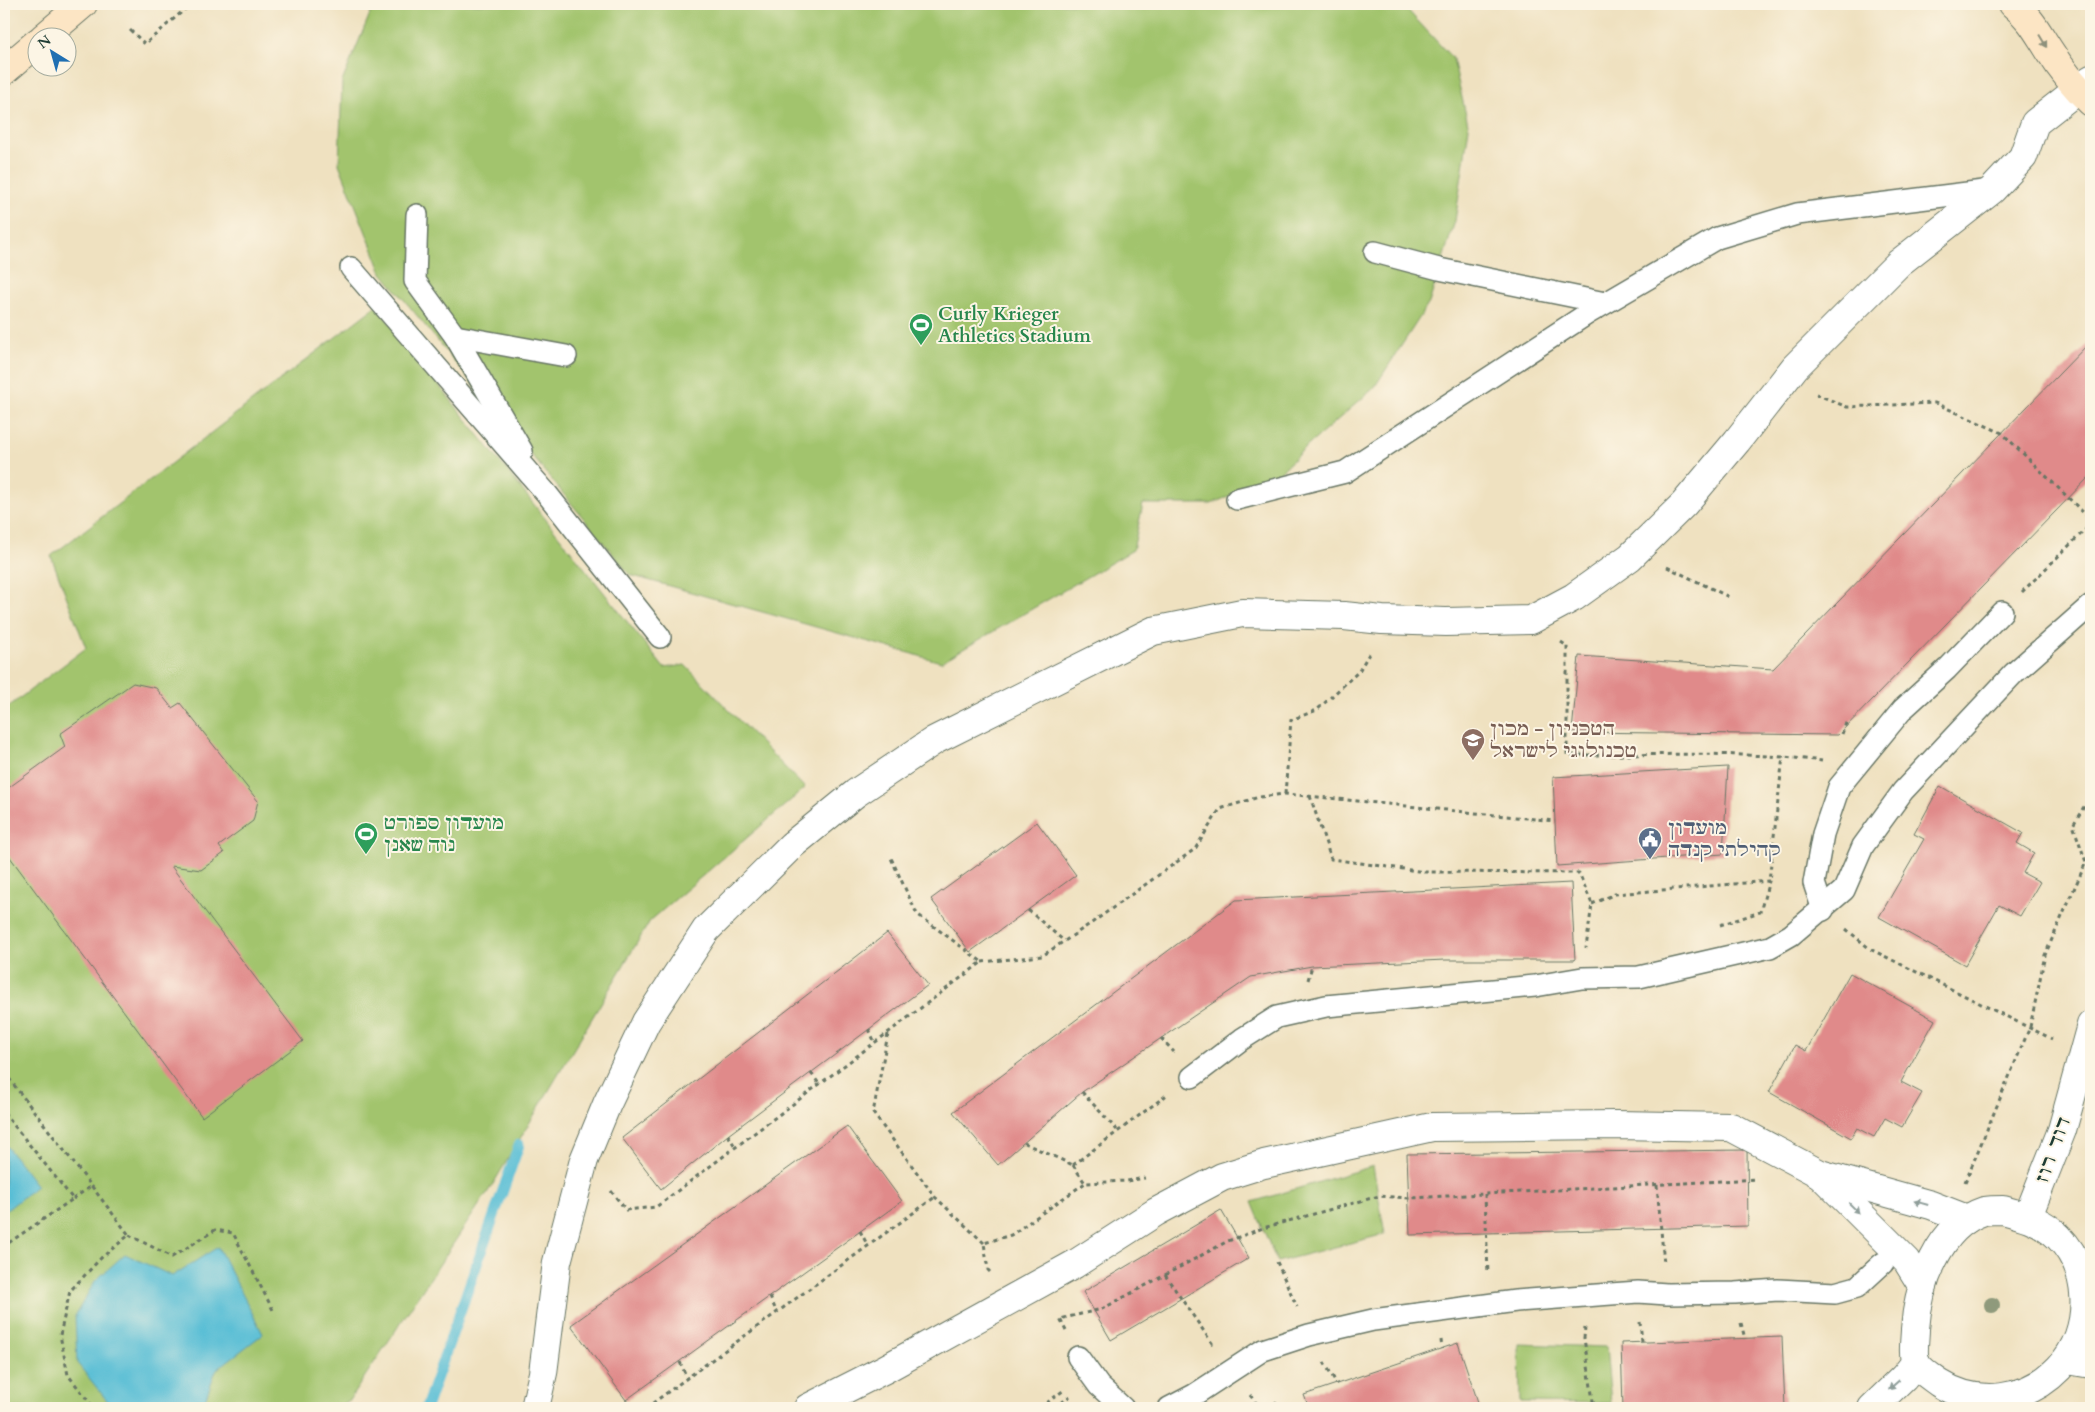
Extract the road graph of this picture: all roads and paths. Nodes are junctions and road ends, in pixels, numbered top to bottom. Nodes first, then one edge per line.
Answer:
1 (82, 4) edge
2 (191, 4) edge
3 (2021, 8) edge
4 (54, 28) edge
5 (130, 30) dead end
6 (28, 51) edge
7 (4, 71) edge
8 (2087, 90) edge
9 (1992, 190) junction
10 (417, 215) dead end
11 (1375, 252) dead end
12 (351, 268) dead end
13 (1605, 303) junction
14 (455, 336) junction
15 (566, 356) dead end
16 (1848, 407) dead end
17 (547, 494) junction
18 (1237, 499) dead end
19 (2091, 522) edge
20 (1630, 557) junction
21 (1732, 598) dead end
22 (2091, 605) edge
23 (2002, 612) joint
24 (1382, 620) junction
25 (1531, 620) junction
26 (660, 637) dead end
27 (1783, 756) junction
28 (1858, 762) junction
29 (1285, 794) junction
30 (2091, 795) edge
31 (1310, 796) junction
32 (1555, 821) dead end
33 (891, 858) dead end
34 (2091, 858) edge
35 (2086, 862) junction
36 (1592, 904) junction
37 (1028, 910) dead end
38 (1823, 910) junction
39 (1064, 941) junction
40 (1870, 949) dead end
41 (982, 962) junction
42 (1582, 978) junction
43 (2091, 1026) edge
44 (2030, 1027) junction
45 (869, 1029) dead end
46 (888, 1033) junction
47 (2054, 1040) dead end
48 (875, 1043) junction
49 (4, 1072) edge
50 (811, 1073) dead end
51 (1192, 1077) joint
52 (820, 1085) junction
53 (1082, 1092) dead end
54 (4, 1113) edge
55 (1117, 1130) junction
56 (728, 1135) dead end
57 (1024, 1142) dead end
58 (736, 1148) junction
59 (584, 1160) junction
60 (1073, 1165) junction
61 (1820, 1174) junction
62 (1154, 1176) dead end
63 (1763, 1179) dead end
64 (1085, 1183) junction
65 (1965, 1183) dead end
66 (1657, 1185) junction
67 (91, 1186) junction
68 (1485, 1194) junction
69 (935, 1197) junction
70 (73, 1199) junction
71 (2028, 1216) junction
72 (1967, 1220) junction
73 (860, 1231) dead end
74 (129, 1235) junction
75 (1661, 1238) dead end
76 (1486, 1241) dead end
77 (984, 1243) junction
78 (4, 1246) edge
79 (868, 1246) junction
80 (1277, 1262) dead end
81 (1883, 1262) dead end
82 (994, 1274) dead end
83 (1165, 1275) junction
84 (1923, 1287) junction
85 (770, 1297) dead end
86 (274, 1312) dead end
87 (777, 1313) junction
88 (1060, 1319) dead end
89 (1309, 1335) junction
90 (1584, 1338) dead end
91 (1078, 1356) dead end
92 (680, 1362) dead end
93 (1916, 1362) junction
94 (2080, 1362) edge
95 (1230, 1370) junction
96 (688, 1378) junction
97 (1965, 1403) edge
98 (94, 1408) edge
99 (535, 1408) edge
100 (646, 1408) edge
101 (808, 1408) edge
102 (1123, 1408) edge
103 (1169, 1408) edge
104 (1594, 1408) edge
105 (1872, 1408) edge

1 - 4 main road
2 - 5 path
3 -> 8 main road
6 - 7 main road
8 - 9 street
9 - 13 lane
9 - 20 street
10 - 14 lane
11 - 13 lane
12 - 17 lane
13 - 18 lane
14 - 15 lane
14 - 17 lane
16 - 19 path
17 - 26 lane
19 - 23 path
20 - 21 path
20 - 25 street
22 - 38 lane
23 - 28 lane
24 - 25 street
24 - 29 path
24 - 59 street
25 - 27 path
27 - 28 path
27 - 36 path
28 - 38 lane
29 - 31 path
29 - 39 path
30 - 35 path
31 - 32 path
31 - 36 path
33 - 41 path
34 - 35 path
35 - 44 path
36 - 42 path
37 - 39 path
38 - 42 lane
39 - 41 path
40 - 44 path
41 - 46 path
42 - 51 lane
43 - 71 street, דוד רוז
44 - 47 path
44 - 65 path
45 - 48 path
46 - 48 path
46 - 69 path
48 - 52 path
49 - 67 path
50 - 52 path
51 - 55 path
52 - 58 path
53 - 55 path
54 - 70 path
55 - 60 path
56 - 58 path
57 - 60 path
58 - 59 path
59 - 99 street
60 - 64 path
72 -> 61 street
61 -> 84 street
61 - 101 street
62 - 64 path
63 - 66 path
64 - 77 path
66 - 68 path
66 - 75 path
67 - 70 path
67 - 74 path
68 - 76 path
68 - 83 path
69 - 77 path
69 - 79 path
70 - 78 path
71 - 72 street
71 - 94 street
72 - 84 street
73 - 79 path
74 - 86 path
74 - 98 path
77 - 82 path
79 - 87 path
80 - 89 path
81 - 89 lane
83 - 88 path
83 - 95 path
84 - 93 street
85 - 87 path
87 - 96 path
89 - 95 lane
90 - 104 path
91 - 102 lane
92 - 96 path
93 - 97 street
93 -> 105 street
94 - 97 street
95 - 103 lane
96 - 100 path

